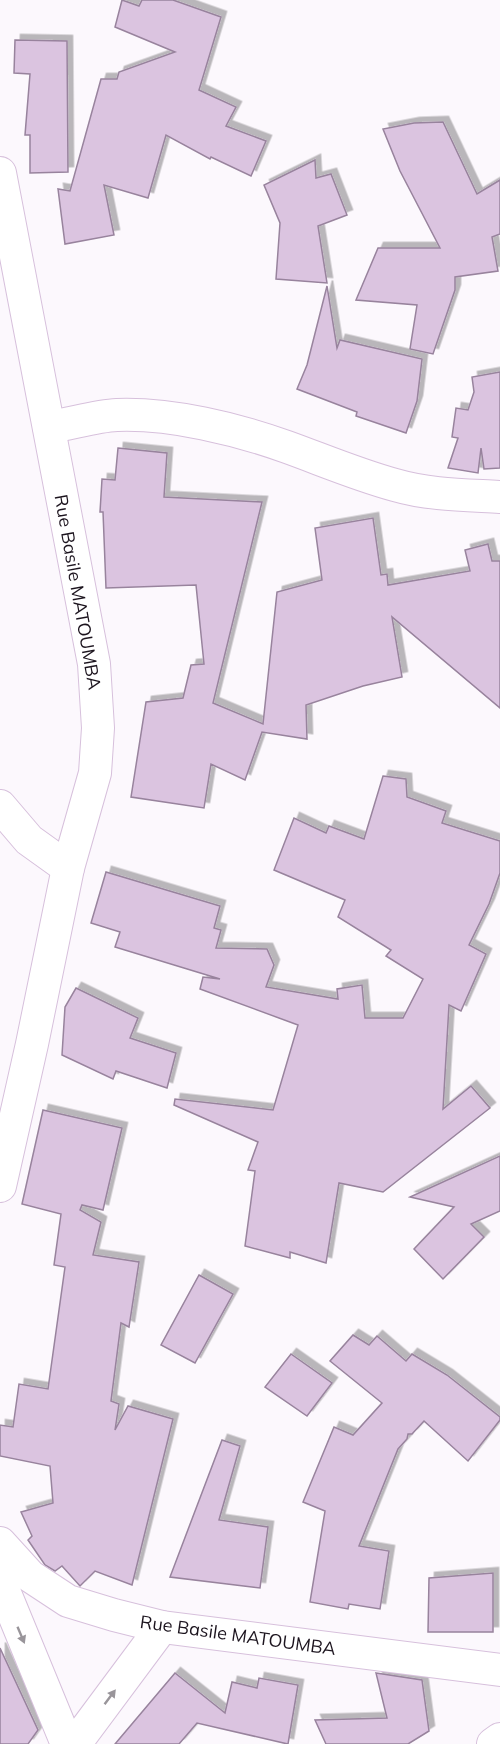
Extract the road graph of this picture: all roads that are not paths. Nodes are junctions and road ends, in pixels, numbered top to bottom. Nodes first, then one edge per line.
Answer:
1 (0, 173) edge
2 (49, 428) junction
3 (500, 497) edge
4 (0, 806) edge
5 (68, 868) junction
6 (0, 1186) edge
7 (0, 1543) edge
8 (0, 1581) edge
9 (162, 1627) junction
10 (500, 1670) edge
11 (500, 1739) edge
12 (67, 1744) edge
13 (75, 1744) edge
14 (494, 1744) edge

1 - 2 street, Rue Basile MATOUMBA
2 - 3 street
2 - 5 street, Rue Basile MATOUMBA
4 - 5 street
5 - 6 street, Rue Basile MATOUMBA
7 - 9 street, Rue Basile MATOUMBA
8 -> 12 street
9 - 10 street, Rue Basile MATOUMBA
13 -> 9 street
11 - 14 street

